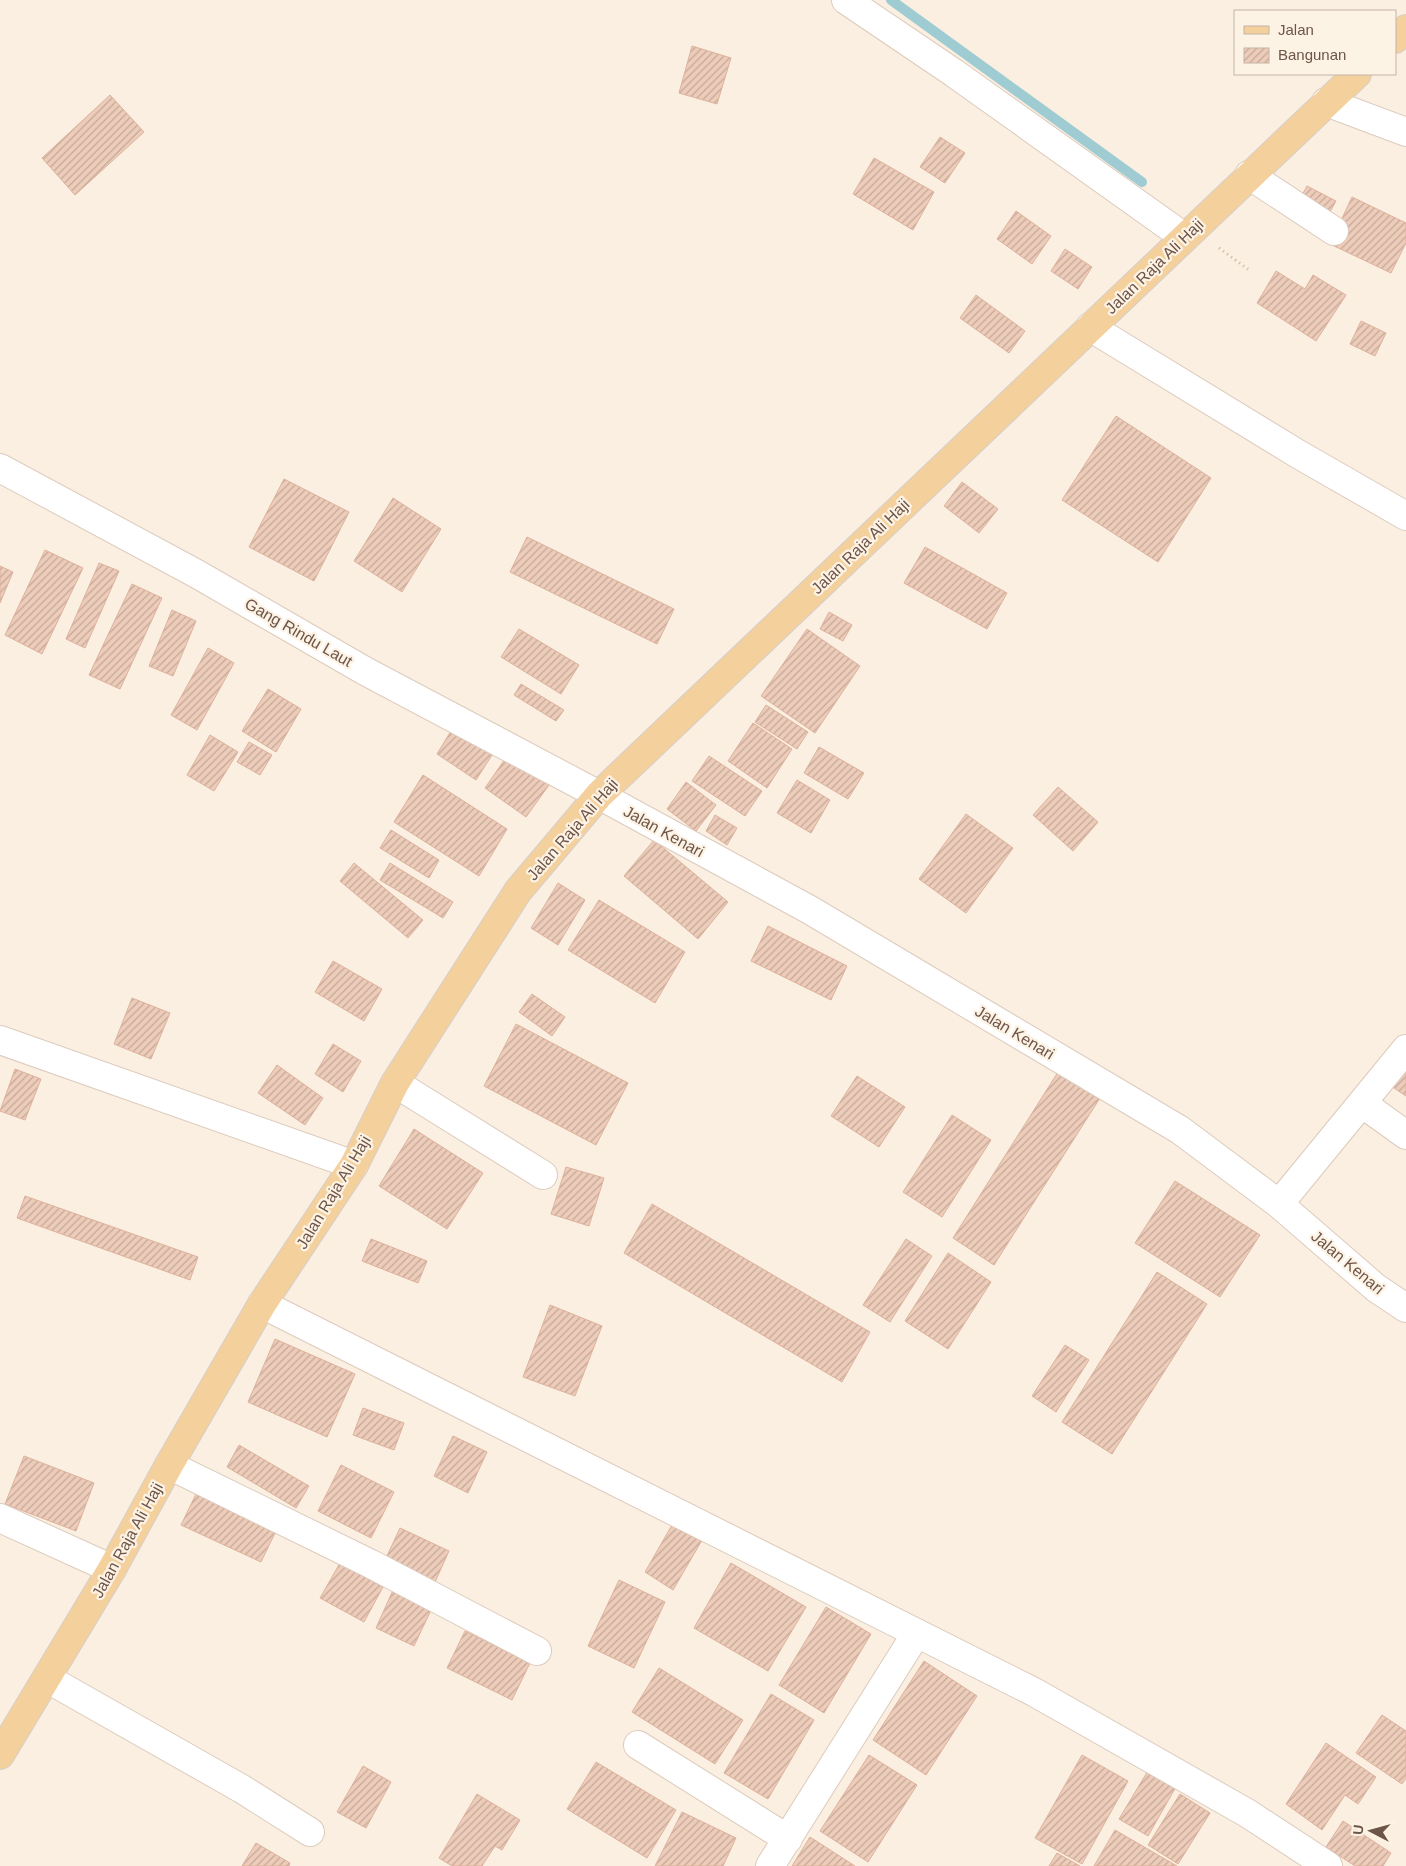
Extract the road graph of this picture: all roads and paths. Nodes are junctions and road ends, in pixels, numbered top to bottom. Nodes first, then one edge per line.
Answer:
1 (846, 0) edge
2 (1406, 29) edge
3 (1396, 38) edge
4 (1356, 75) edge
5 (1326, 102) junction
6 (1406, 132) edge
7 (1249, 175) junction
8 (1334, 231) dead end
9 (1189, 233) junction
10 (1249, 270) dead end
11 (1090, 327) junction
12 (0, 468) edge
13 (1406, 516) edge
14 (599, 795) junction
15 (0, 1040) edge
16 (1406, 1050) edge
17 (395, 1083) junction
18 (1363, 1104) junction
19 (1406, 1135) edge
20 (354, 1165) junction
21 (543, 1175) dead end
22 (1280, 1204) junction
23 (262, 1304) junction
24 (1406, 1308) edge
25 (169, 1465) junction
26 (0, 1518) edge
27 (112, 1569) junction
28 (916, 1634) junction
29 (537, 1651) dead end
30 (48, 1679) junction
31 (638, 1745) dead end
32 (0, 1755) edge
33 (310, 1832) dead end
34 (788, 1839) junction
35 (770, 1866) edge
36 (1328, 1866) edge

1 - 9 street
2 - 3 main road
4 - 5 main road, Jalan Raja Ali Haji
5 - 6 street
5 - 7 main road, Jalan Raja Ali Haji
7 - 8 street
7 - 9 main road, Jalan Raja Ali Haji
9 - 10 path
9 - 11 main road, Jalan Raja Ali Haji
11 - 13 street
11 - 14 main road, Jalan Raja Ali Haji
12 - 14 street, Gang Rindu Laut
14 - 17 main road, Jalan Raja Ali Haji
14 - 22 street, Jalan Kenari
15 - 20 street
16 - 18 street
17 - 20 main road, Jalan Raja Ali Haji
17 - 21 street
18 - 19 street
18 - 22 street
20 - 23 main road, Jalan Raja Ali Haji
22 - 24 street, Jalan Kenari
23 - 25 main road, Jalan Raja Ali Haji
23 - 28 street
25 - 27 main road, Jalan Raja Ali Haji
25 - 29 street
26 - 27 street
27 - 30 main road, Jalan Raja Ali Haji
28 - 34 street
28 - 36 street
30 - 32 main road, Jalan Raja Ali Haji
30 - 33 street
31 - 34 street
34 - 35 street

